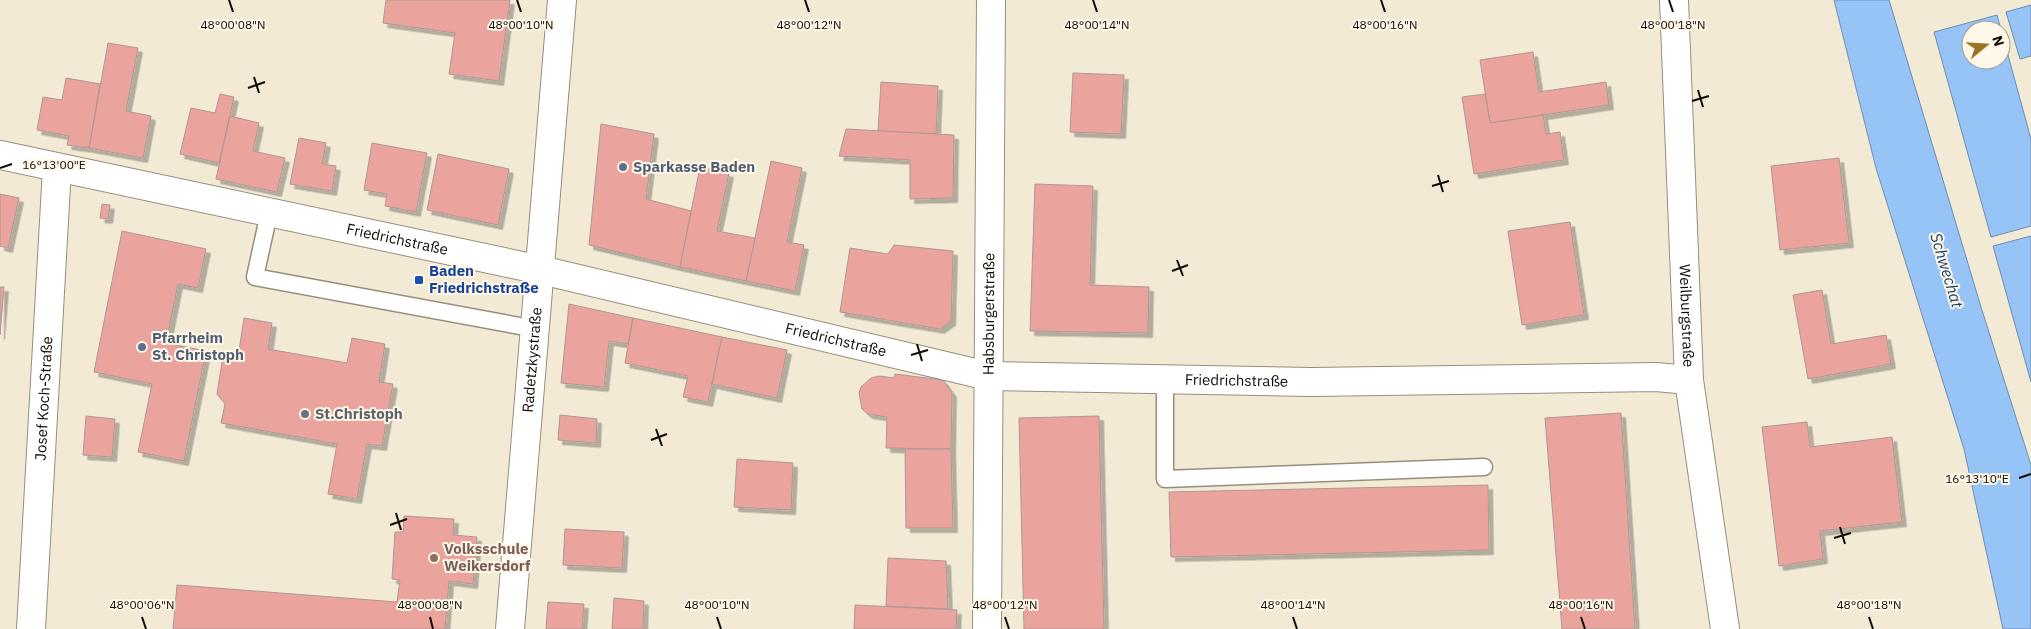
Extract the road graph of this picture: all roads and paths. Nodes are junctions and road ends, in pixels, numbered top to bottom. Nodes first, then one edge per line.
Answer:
1 (562, 0) edge
2 (991, 0) edge
3 (1674, 0) edge
4 (0, 155) edge
5 (57, 168) junction
6 (269, 213) junction
7 (541, 270) junction
8 (536, 329) junction
9 (988, 376) junction
10 (1165, 380) junction
11 (1689, 380) junction
12 (1484, 468) dead end
13 (30, 629) edge
14 (510, 629) edge
15 (987, 629) edge
16 (1725, 629) edge

1 - 7 street, Radetzkystraße
2 - 9 street, Habsburgerstraße
3 - 11 street, Weilburgstraße
4 - 5 street, Friedrichstraße
5 - 6 street, Friedrichstraße
5 - 13 street, Josef Koch-Straße
6 - 7 street, Friedrichstraße
6 - 8 lane
7 - 8 street, Radetzkystraße
7 - 9 street, Friedrichstraße
8 - 14 street, Radetzkystraße
9 - 10 street, Friedrichstraße
9 - 15 street, Habsburgerstraße
10 - 11 street, Friedrichstraße
10 - 12 lane
11 - 16 street, Weilburgstraße

